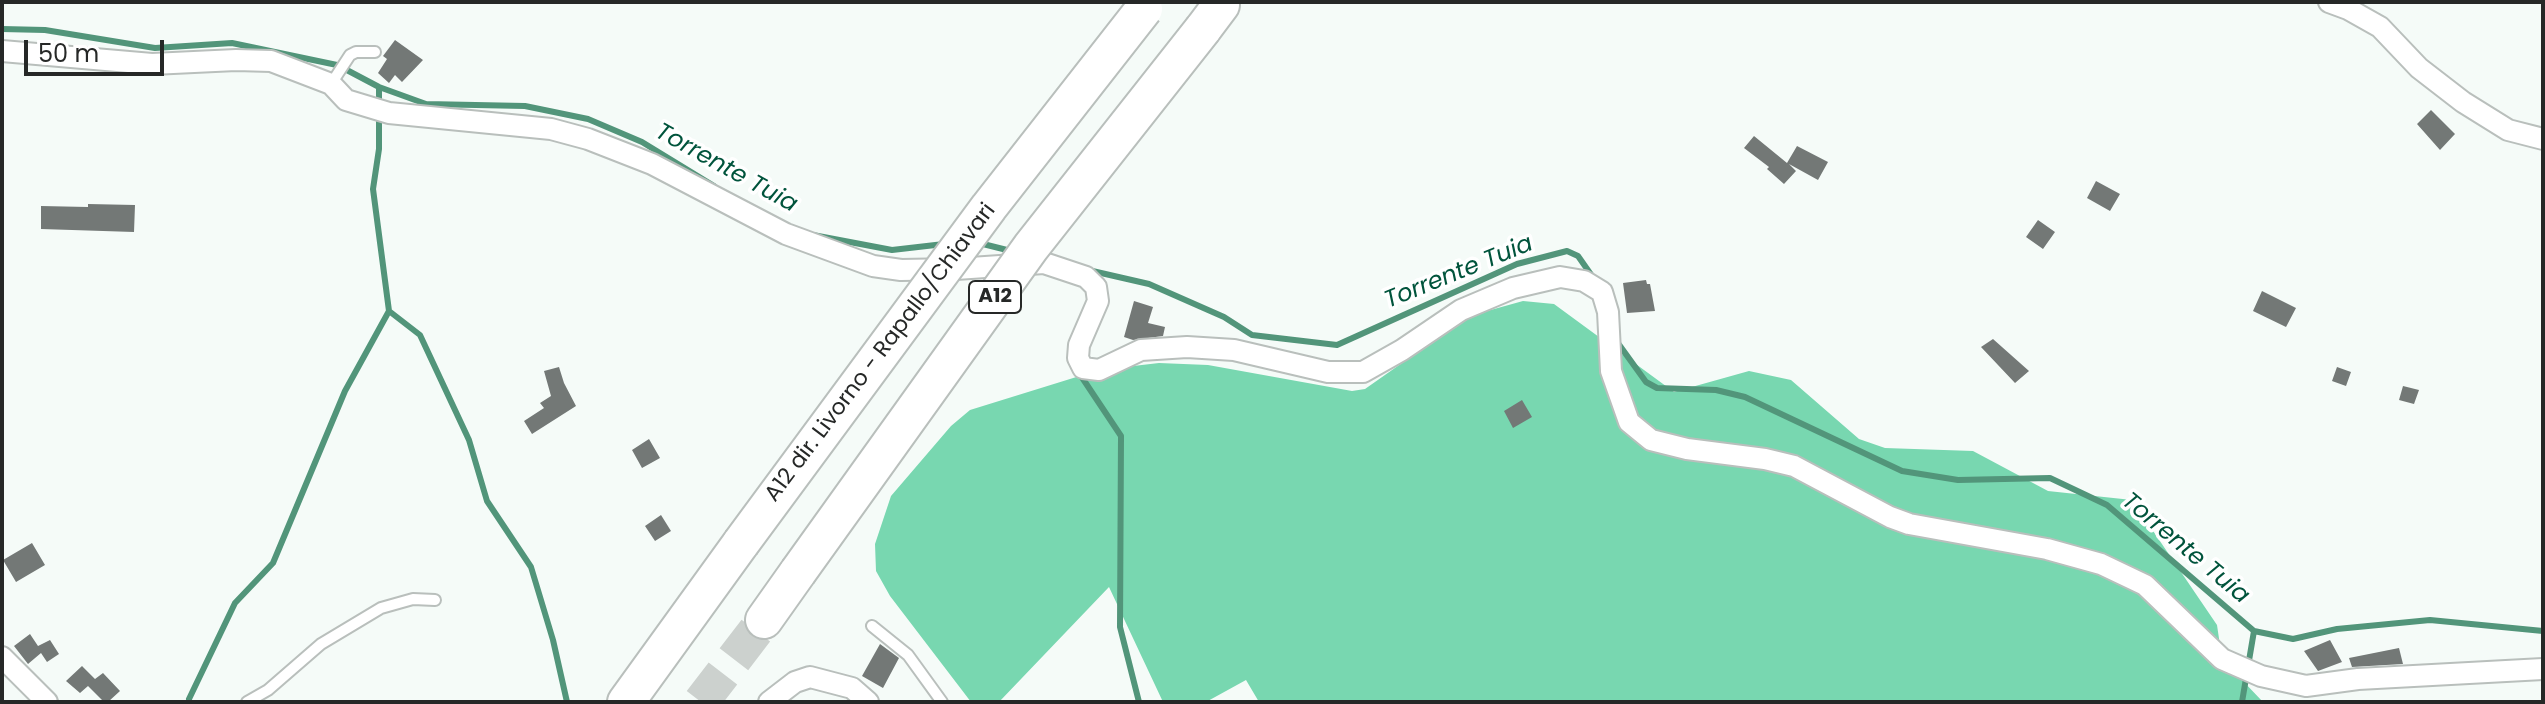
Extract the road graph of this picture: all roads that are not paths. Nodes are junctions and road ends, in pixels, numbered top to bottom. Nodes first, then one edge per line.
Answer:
1 (2329, 2) edge
2 (1147, 6) edge
3 (1212, 17) dead end
4 (2, 51) edge
5 (375, 52) dead end
6 (331, 84) junction
7 (2543, 139) edge
8 (435, 600) dead end
9 (764, 620) tunnel mouth
10 (872, 626) dead end
11 (2, 657) edge
12 (2543, 669) edge
13 (47, 702) edge
14 (247, 702) edge
15 (626, 702) edge
16 (769, 702) edge
17 (868, 702) edge
18 (942, 702) edge

1 - 7 street
2 - 15 highway, A12 dir. Livorno - Rapallo/Chiavari / A12, bridge
3 - 9 highway, A12, bridge
4 - 6 street
5 - 6 lane
6 - 12 street
8 - 14 lane
10 - 18 lane
11 - 13 street
16 - 17 street

